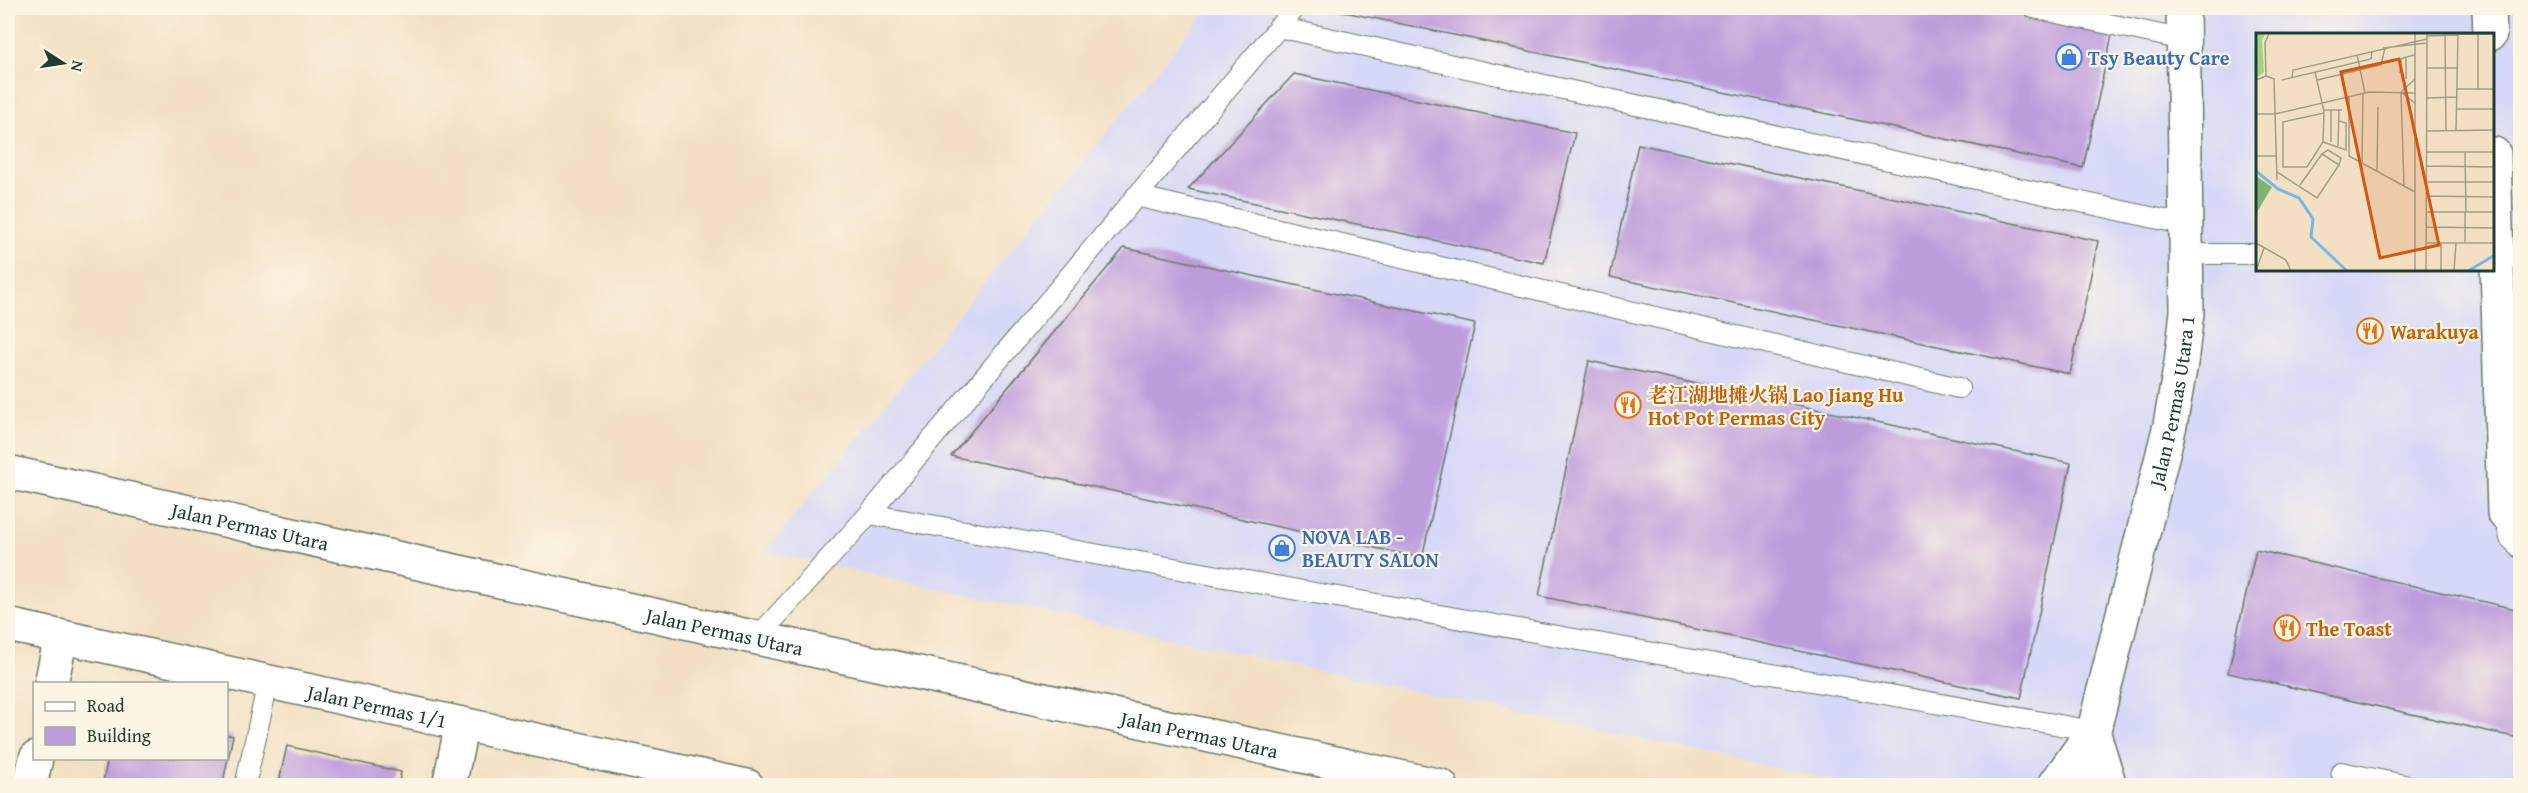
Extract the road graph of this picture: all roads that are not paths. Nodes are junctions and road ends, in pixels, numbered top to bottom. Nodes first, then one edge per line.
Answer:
1 (1295, 8) edge
2 (2034, 8) edge
3 (2183, 8) edge
4 (2489, 8) edge
5 (1278, 27) junction
6 (2490, 33) edge
7 (2184, 40) junction
8 (2495, 174) edge
9 (1136, 196) junction
10 (2188, 239) junction
11 (2256, 254) edge
12 (2503, 255) edge
13 (1959, 388) dead end
14 (8, 472) edge
15 (869, 514) junction
16 (2512, 515) edge
17 (2520, 548) edge
18 (8, 624) edge
19 (61, 637) junction
20 (757, 638) junction
21 (51, 682) edge
22 (268, 682) junction
23 (462, 724) junction
24 (2093, 731) junction
25 (36, 760) edge
26 (2341, 772) dead end
27 (666, 777) edge
28 (30, 786) edge
29 (245, 786) edge
30 (449, 786) edge
31 (747, 786) edge
32 (1441, 786) edge
33 (2054, 786) edge
34 (2080, 786) edge
35 (2110, 786) edge
36 (2409, 786) edge

1 - 5 lane
2 - 7 lane
3 - 7 street, Jalan Permas Utara 1
4 - 6 street
5 - 9 lane
5 - 10 lane
7 - 10 street, Jalan Permas Utara 1
8 - 12 street
9 - 13 lane
9 - 15 lane
10 - 11 lane
10 - 24 street, Jalan Permas Utara 1
12 - 16 street
14 - 20 street, Jalan Permas Utara
15 - 20 lane
15 - 24 lane
16 - 17 lane
18 - 19 street, Jalan Permas 1/1
19 - 21 street
19 - 22 street, Jalan Permas 1/1
20 - 32 street, Jalan Permas Utara
22 - 23 street, Jalan Permas 1/1
22 - 29 lane
23 - 27 street, Jalan Permas 1/1
23 - 30 street
24 - 33 street
24 - 34 street, Jalan Permas Utara 1
24 - 35 street
25 - 28 street
26 - 36 lane
27 - 31 street, Jalan Permas 1/1

